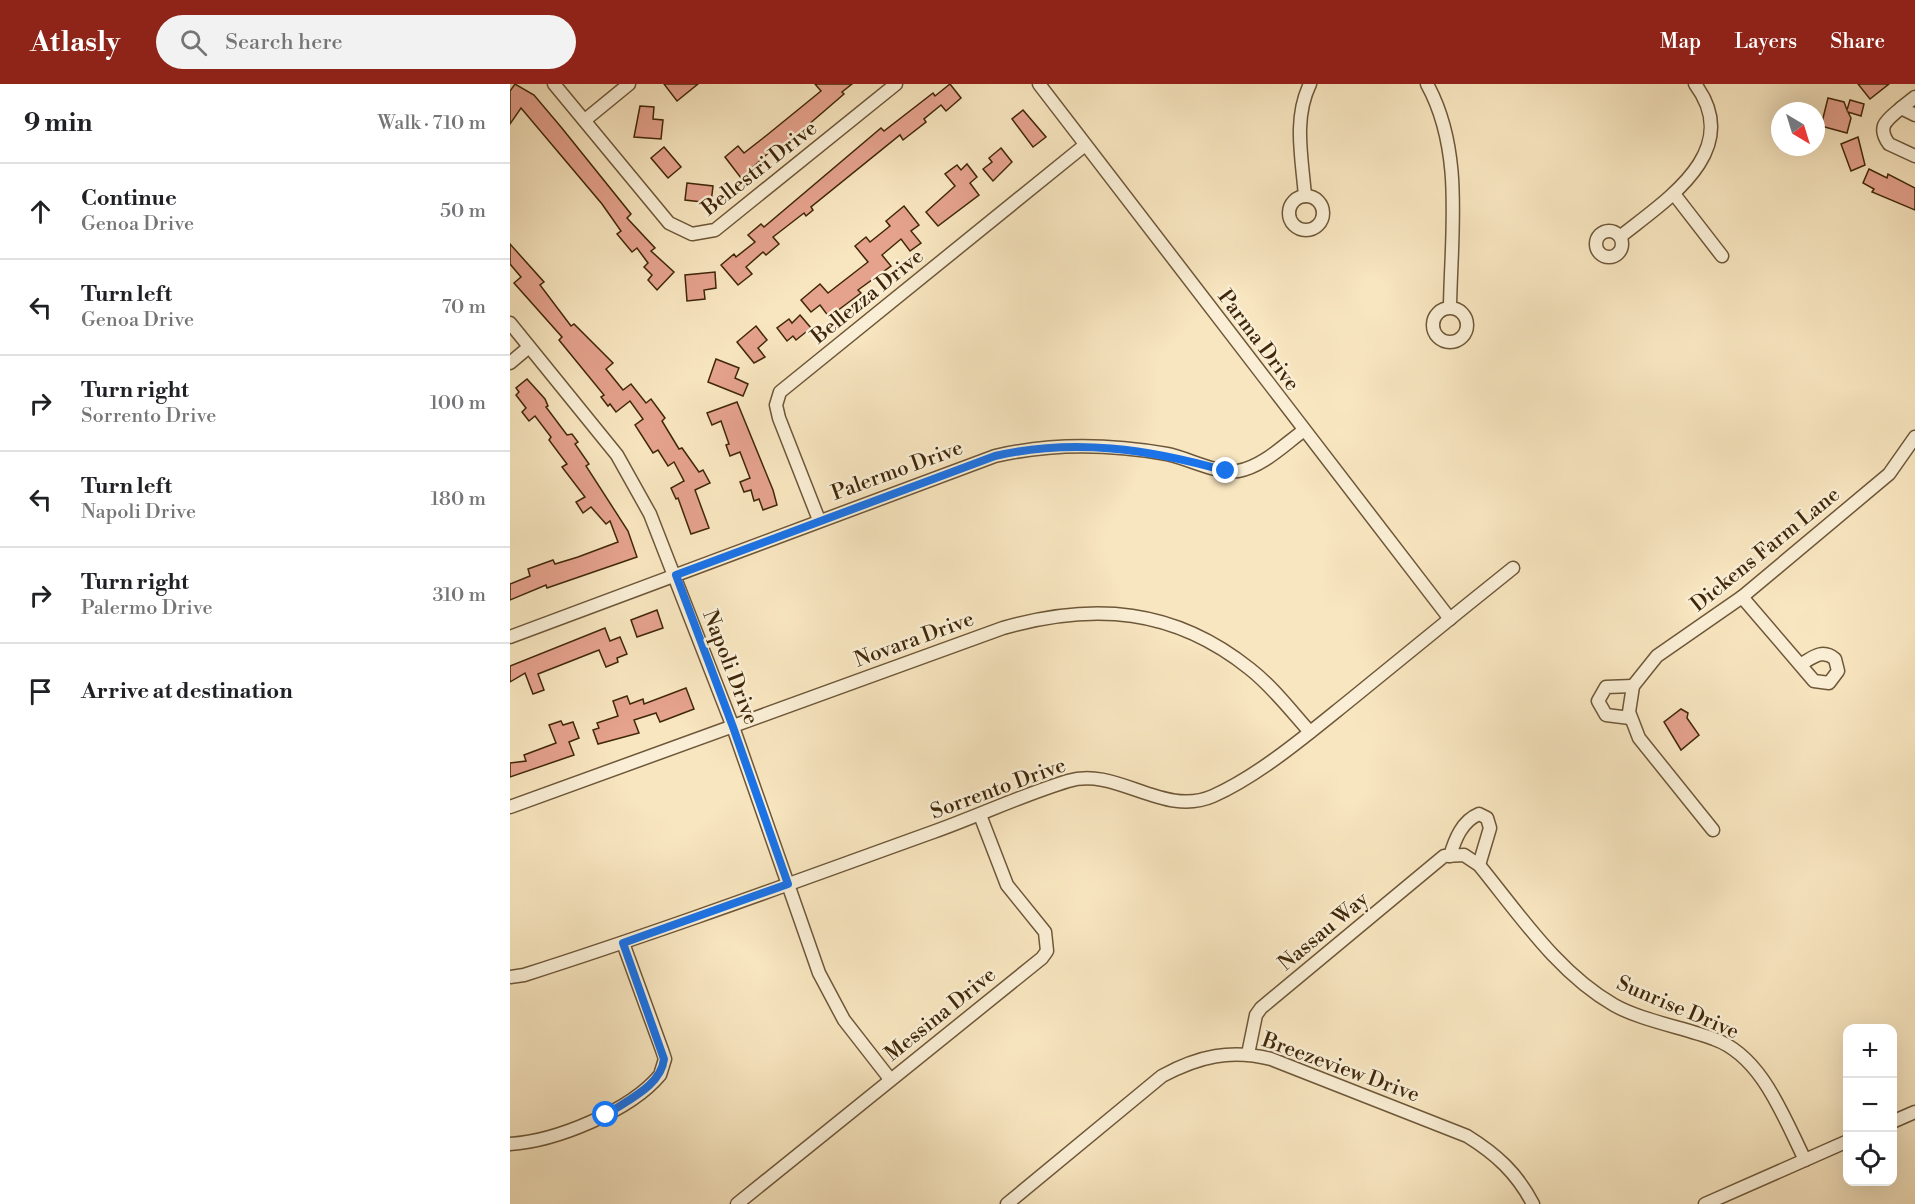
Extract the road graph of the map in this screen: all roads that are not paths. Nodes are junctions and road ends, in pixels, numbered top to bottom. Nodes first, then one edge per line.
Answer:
1 (554, 84) edge
2 (629, 84) edge
3 (896, 84) edge
4 (1039, 84) edge
5 (1310, 84) edge
6 (1427, 84) edge
7 (1695, 84) edge
8 (1915, 96) edge
9 (1901, 108) junction
10 (1915, 115) edge
11 (585, 120) junction
12 (1085, 145) junction
13 (1915, 156) edge
14 (1674, 194) junction
15 (1305, 196) dead end
16 (1621, 236) dead end
17 (1722, 256) dead end
18 (1450, 308) dead end
19 (510, 322) edge
20 (529, 347) junction
21 (510, 363) edge
22 (1303, 431) junction
23 (1915, 437) edge
24 (819, 520) junction
25 (1513, 568) dead end
26 (676, 575) junction
27 (1742, 597) junction
28 (1450, 619) junction
29 (510, 637) edge
30 (1800, 665) dead end
31 (1634, 686) junction
32 (1630, 718) junction
33 (733, 727) junction
34 (1310, 732) junction
35 (510, 807) edge
36 (980, 815) junction
37 (1713, 831) dead end
38 (1464, 855) joint
39 (1450, 856) junction
40 (1479, 864) junction
41 (788, 884) junction
42 (623, 943) junction
43 (510, 977) edge
44 (1248, 1054) junction
45 (890, 1079) junction
46 (1915, 1112) edge
47 (1897, 1120) edge
48 (510, 1144) edge
49 (1843, 1144) edge
50 (1805, 1160) junction
51 (737, 1204) edge
52 (1007, 1204) edge
53 (1533, 1204) edge
54 (1705, 1204) edge

1 - 11 street, Bellestri Drive
2 - 11 street
3 - 11 street, Bellestri Drive
4 - 12 street, Parma Drive
5 - 15 street
6 - 18 street
7 - 14 street
8 - 9 street
9 - 10 street
9 - 13 street
12 - 22 street, Parma Drive
12 - 24 street, Bellezza Drive
14 - 16 street
14 - 17 street
19 - 20 street, Napoli Drive
20 - 21 street
20 - 26 street, Napoli Drive
22 - 24 street, Palermo Drive
22 - 28 street, Parma Drive
23 - 27 street, Dickens Farm Lane
24 - 26 street, Palermo Drive
25 - 28 street, Sorrento Drive
26 - 29 street, Palermo Drive
26 - 33 street, Napoli Drive
27 - 30 street
27 - 31 street, Dickens Farm Lane
28 - 34 street, Sorrento Drive
31 - 32 street
31 - 32 street
32 - 37 street
33 - 34 street, Novara Drive
33 - 35 street, Novara Drive
33 - 41 street, Napoli Drive
34 - 36 street, Sorrento Drive
36 - 41 street, Sorrento Drive
36 - 45 street, Messina Drive
38 - 39 street, Nassau Way
38 - 40 street, Sunrise Drive
39 - 40 street
39 - 44 street, Nassau Way
40 - 50 street, Sunrise Drive
41 - 42 street, Sorrento Drive
41 - 45 street, Napoli Drive
42 - 43 street, Sorrento Drive
42 - 48 street
44 - 52 street, Breezeview Drive
44 - 53 street, Breezeview Drive
45 - 51 street, Messina Drive
46 - 47 street
49 - 50 street
50 - 54 street

